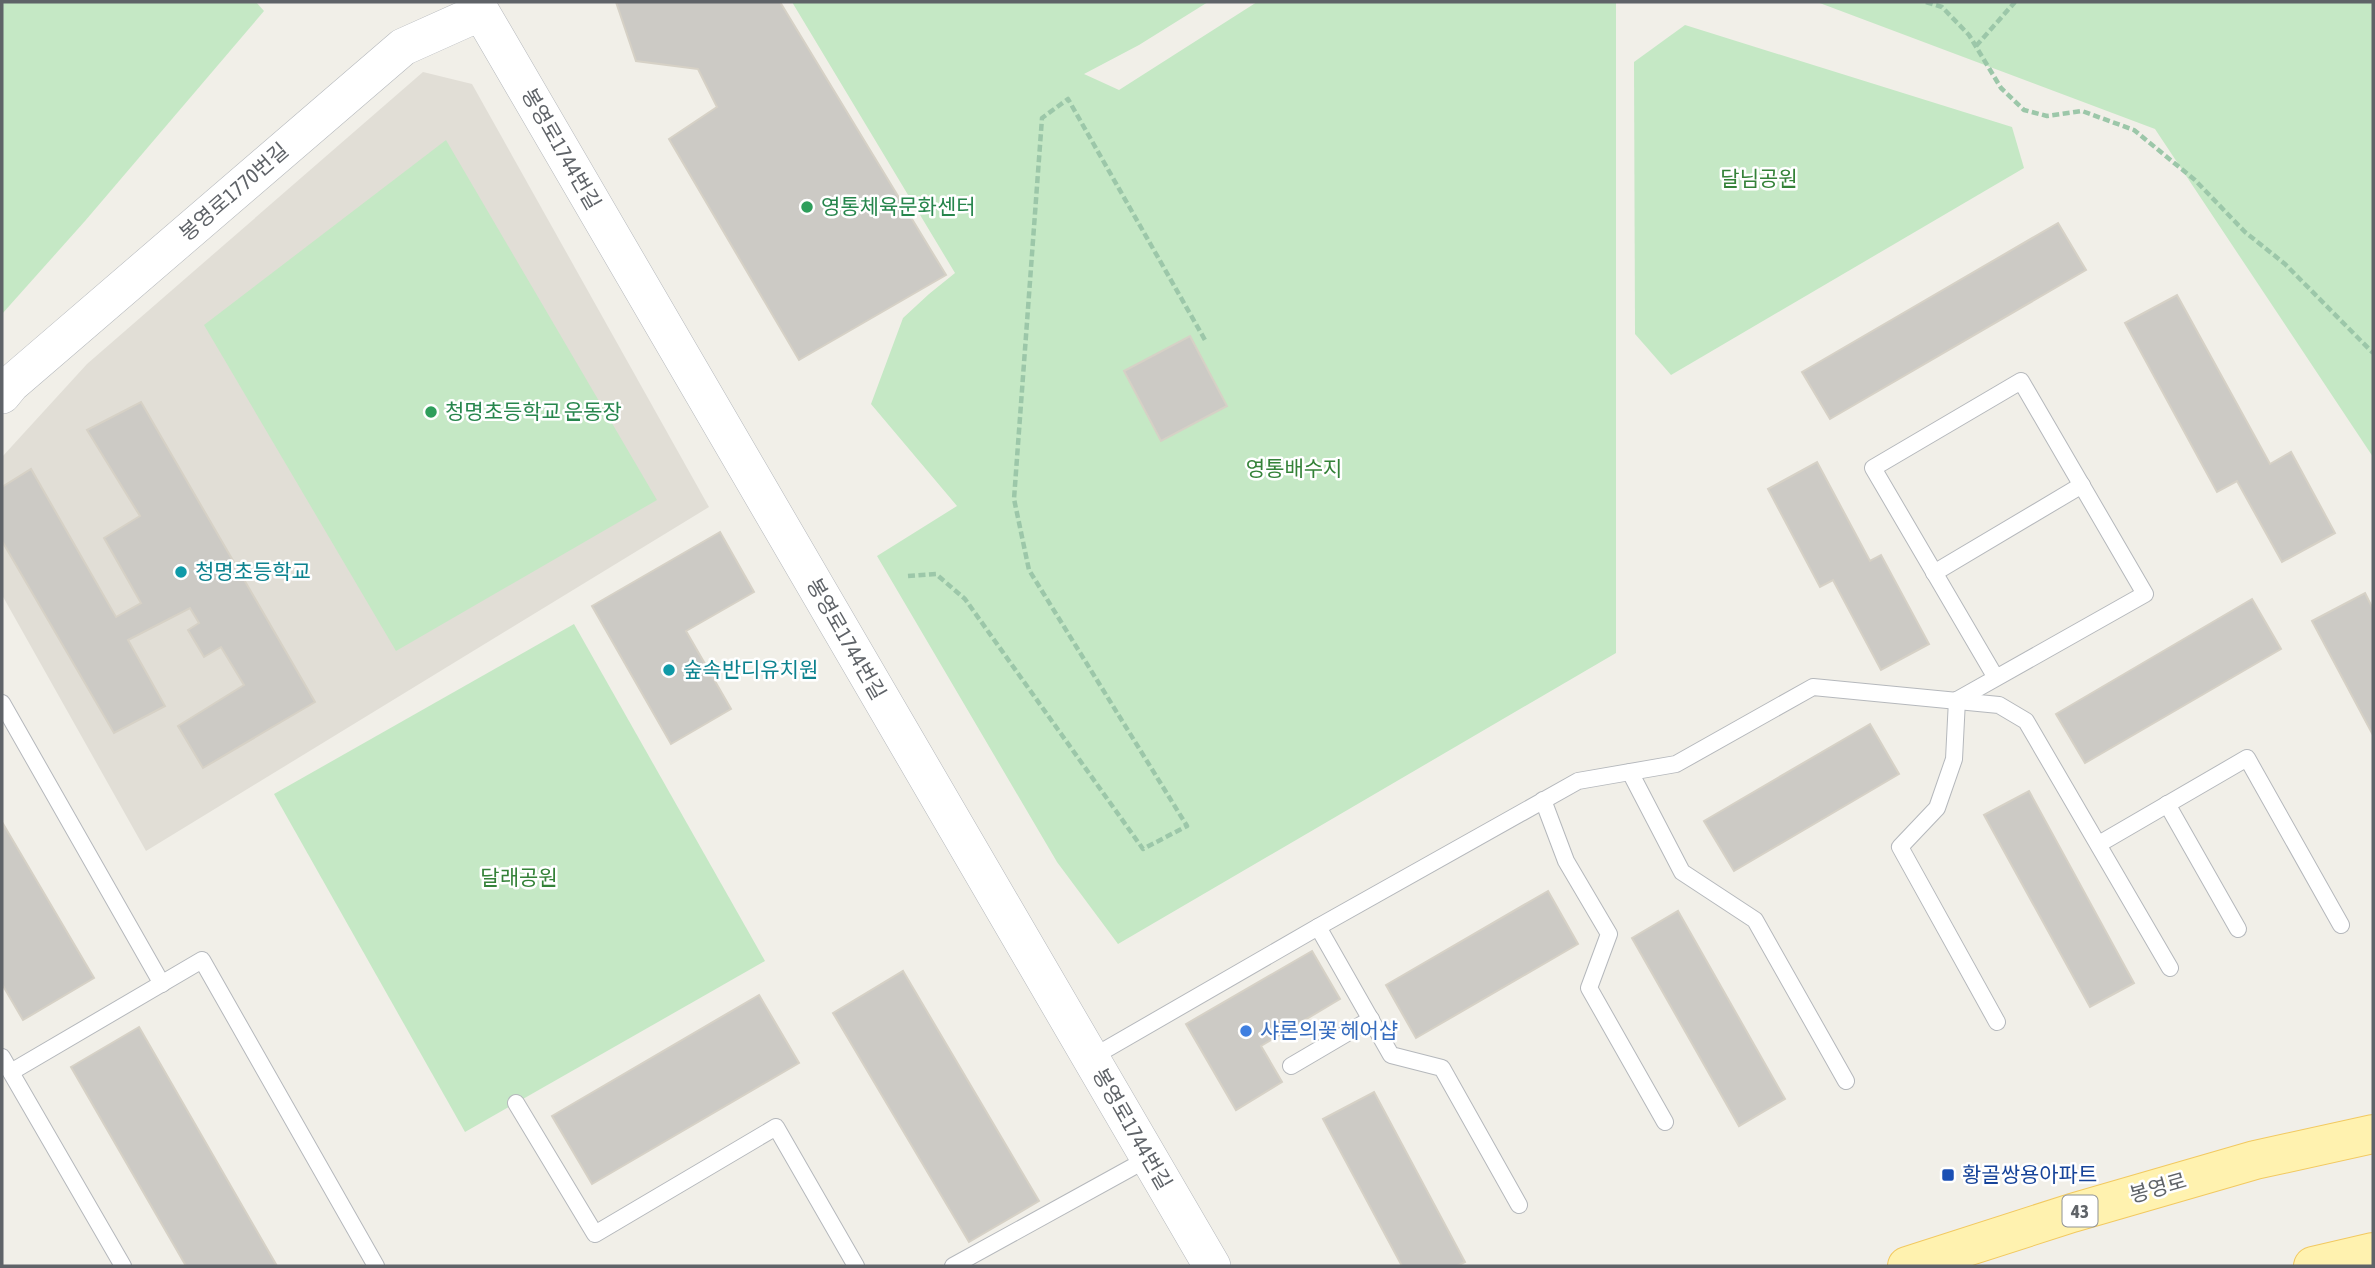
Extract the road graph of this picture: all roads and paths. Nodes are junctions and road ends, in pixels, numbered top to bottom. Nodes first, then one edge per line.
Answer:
1 (1926, 2) edge
2 (2015, 2) edge
3 (481, 12) joint
4 (1976, 46) junction
5 (1205, 340) dead end
6 (2373, 353) edge
7 (2, 395) edge
8 (2082, 485) junction
9 (1934, 573) junction
10 (908, 576) dead end
11 (1996, 678) junction
12 (1957, 700) junction
13 (2, 703) edge
14 (1630, 772) junction
15 (1544, 800) junction
16 (2167, 804) junction
17 (2099, 844) junction
18 (2341, 925) dead end
19 (1318, 927) junction
20 (2238, 929) dead end
21 (2170, 968) dead end
22 (162, 984) junction
23 (1371, 1019) junction
24 (1997, 1022) dead end
25 (2, 1057) edge
26 (1091, 1058) junction
27 (1292, 1066) dead end
28 (11, 1072) junction
29 (1846, 1081) dead end
30 (516, 1103) dead end
31 (1665, 1122) dead end
32 (2373, 1134) edge
33 (1149, 1158) junction
34 (1518, 1205) dead end
35 (2373, 1252) edge
36 (123, 1266) edge
37 (376, 1266) edge
38 (856, 1266) edge
39 (953, 1266) edge
40 (1212, 1266) edge
41 (1907, 1266) edge
42 (2312, 1266) edge

1 - 4 path
2 - 4 path
3 - 7 street, 봉영로1770번길
3 - 26 street, 봉영로1744번길
4 - 6 path
5 - 10 path
8 - 9 lane
8 - 9 lane
8 - 11 lane
9 - 11 lane
11 - 12 lane
12 - 14 lane
12 - 17 lane
12 - 24 lane
13 - 22 lane
14 - 15 lane
14 - 29 lane
15 - 19 lane
15 - 31 lane
16 - 17 lane
16 - 18 lane
16 - 20 lane
17 - 21 lane
19 - 23 lane
19 - 26 lane
22 - 28 lane
22 - 37 lane
23 - 27 lane
23 - 34 lane
25 - 28 lane
26 - 33 street, 봉영로1744번길
28 - 36 lane
30 - 38 lane
32 - 41 main road, 봉영로 / 43
33 - 39 lane
33 - 40 street, 봉영로1744번길
35 - 42 main road

